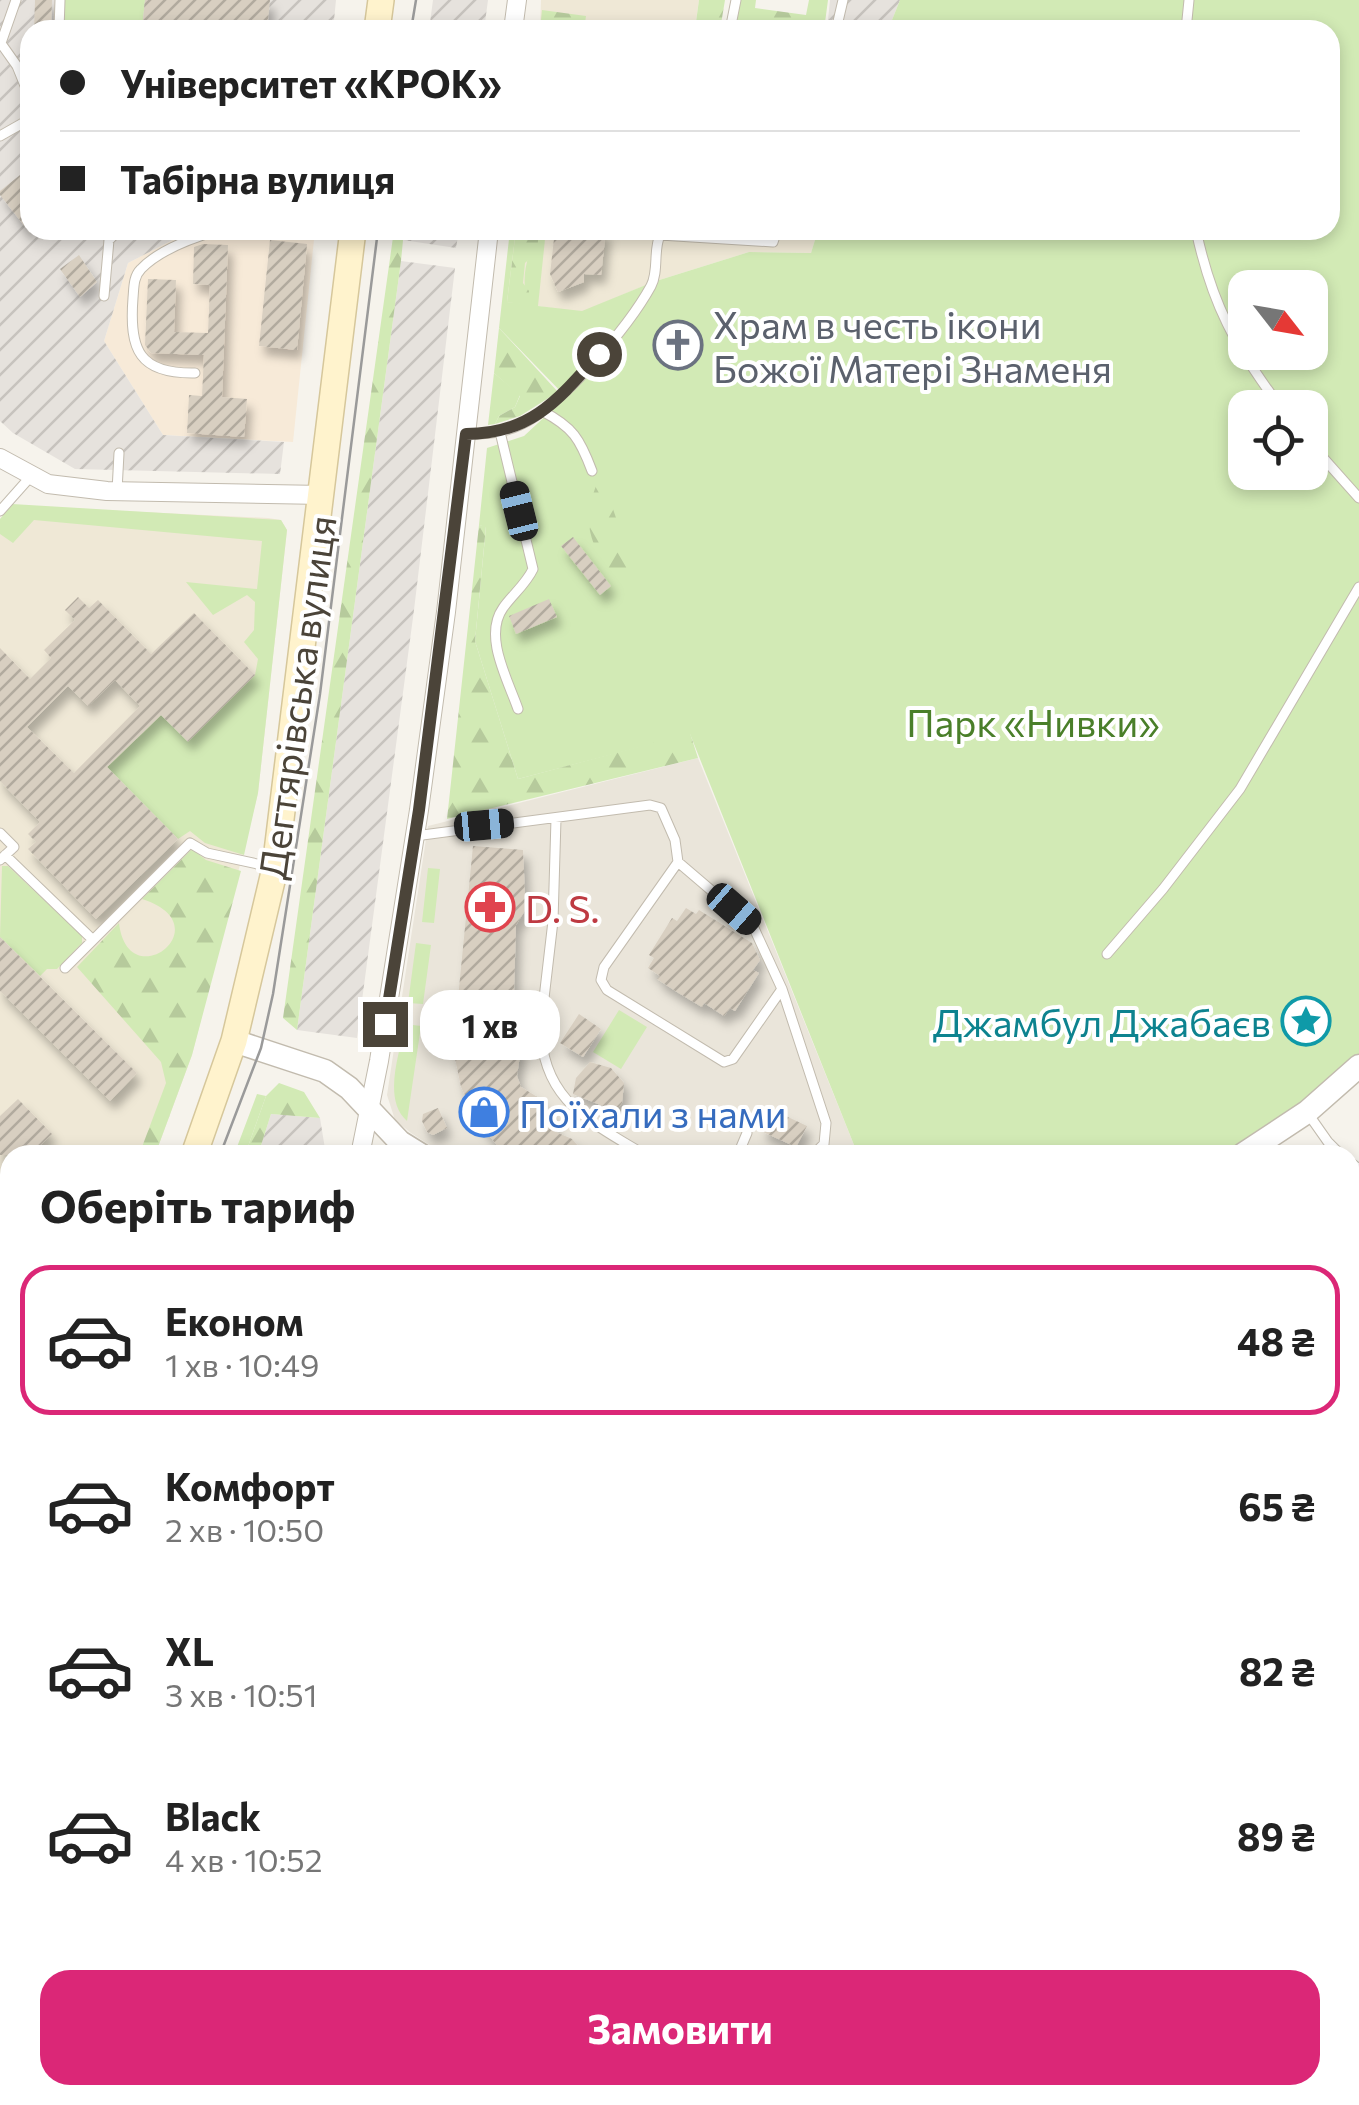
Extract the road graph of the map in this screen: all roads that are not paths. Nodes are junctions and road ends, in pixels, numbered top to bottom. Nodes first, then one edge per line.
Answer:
1 (16, 0) edge
2 (0, 42) edge
3 (20, 73) edge
4 (109, 240) edge
5 (190, 240) edge
6 (352, 240) edge
7 (488, 240) edge
8 (659, 240) edge
9 (746, 240) edge
10 (774, 240) edge
11 (1198, 240) edge
12 (104, 296) dead end
13 (195, 373) dead end
14 (1267, 390) edge
15 (542, 411) junction
16 (500, 432) junction
17 (466, 434) junction
18 (119, 453) dead end
19 (0, 458) edge
20 (1328, 463) edge
21 (592, 471) dead end
22 (32, 475) junction
23 (117, 491) junction
24 (323, 494) junction
25 (1359, 498) edge
26 (0, 510) edge
27 (1359, 587) edge
28 (518, 709) dead end
29 (556, 819) junction
30 (0, 833) edge
31 (416, 836) junction
32 (2, 858) edge
33 (678, 862) junction
34 (275, 868) junction
35 (92, 939) junction
36 (1107, 954) dead end
37 (66, 968) dead end
38 (782, 990) junction
39 (234, 1040) junction
40 (1355, 1077) edge
41 (368, 1111) junction
42 (1307, 1112) junction
43 (747, 1133) dead end
44 (197, 1145) edge
45 (362, 1145) edge
46 (405, 1145) edge
47 (629, 1145) edge
48 (742, 1145) edge
49 (823, 1145) edge
50 (1257, 1145) edge
51 (1331, 1145) edge

1 - 2 lane
2 - 3 lane
4 - 12 lane
5 - 13 lane
6 - 24 main road, Дегтярівська вулиця
7 - 17 street
8 - 15 lane
9 - 10 lane
11 - 14 lane
15 - 16 lane
15 - 21 lane
16 - 17 lane
16 - 28 lane
17 - 31 street
18 - 23 lane
19 - 22 street
20 - 25 lane
22 - 23 street
22 - 26 lane
23 - 24 street
24 - 34 main road, Дегтярівська вулиця
27 - 36 lane
29 - 31 lane
29 - 33 lane
29 - 47 lane
30 - 32 lane
31 - 41 street
32 - 35 lane
33 - 38 lane
33 - 38 lane
34 - 35 lane
34 - 39 main road, Дегтярівська вулиця
35 - 37 lane
38 - 49 lane
39 - 41 street
39 - 44 main road, Дегтярівська вулиця
40 - 42 street
41 - 45 street
41 - 46 street
42 - 50 street
42 - 51 lane
43 - 48 lane

